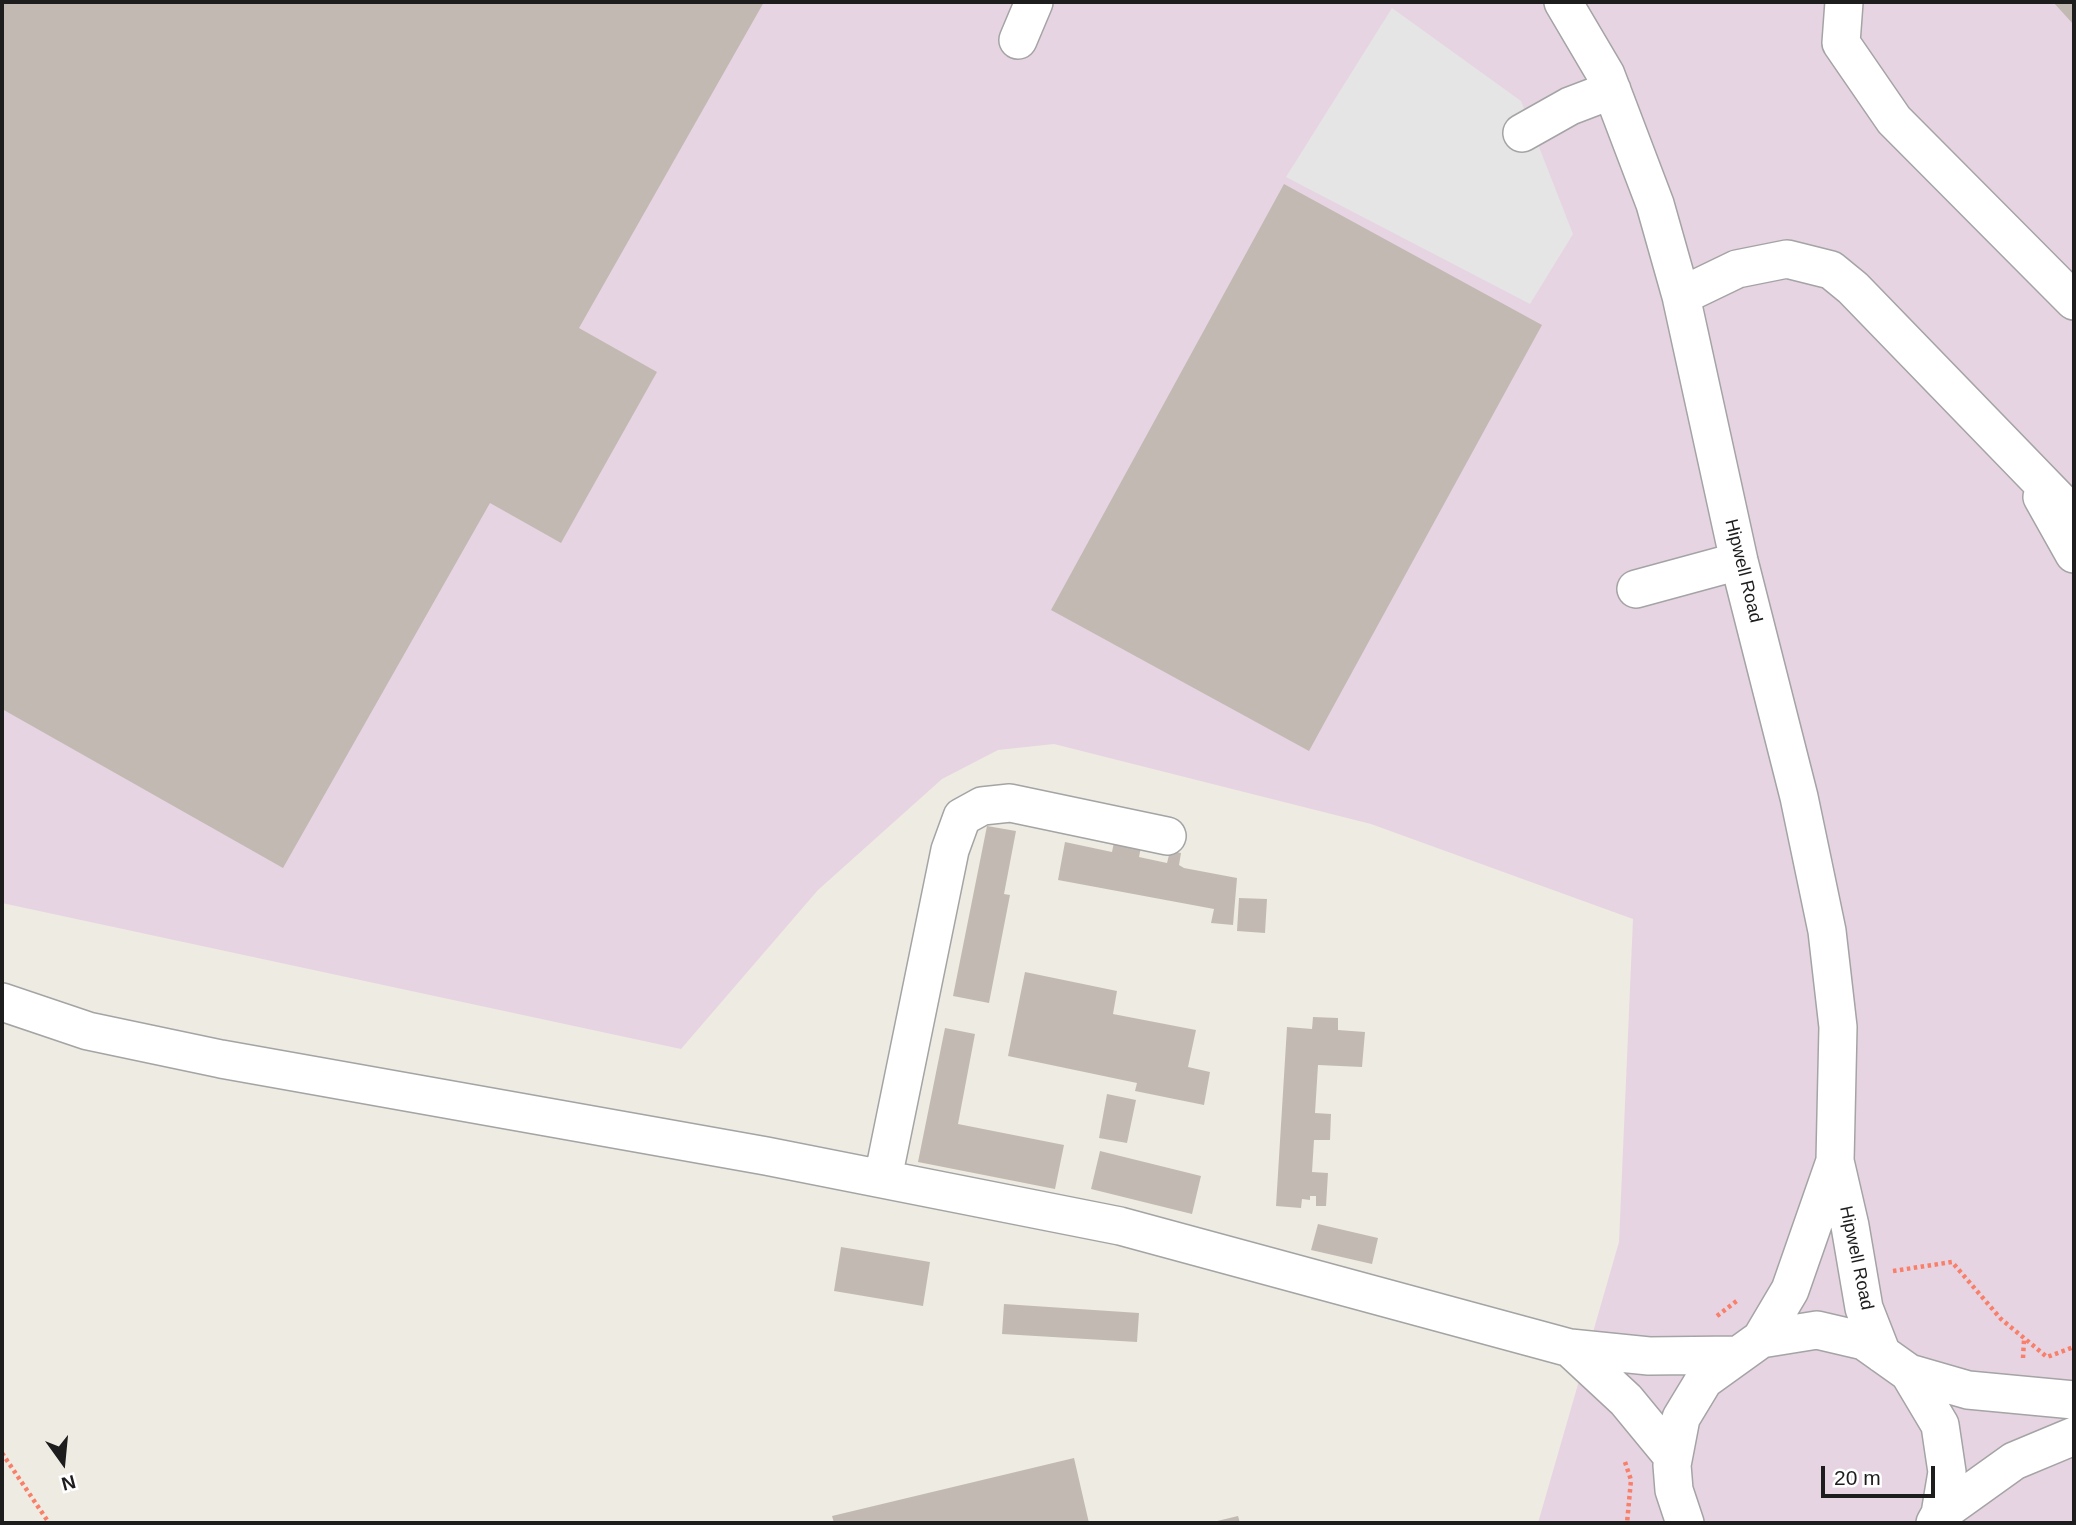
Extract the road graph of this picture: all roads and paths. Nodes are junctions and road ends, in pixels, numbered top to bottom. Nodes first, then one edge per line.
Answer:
1 (1034, 2) edge
2 (1563, 2) edge
3 (1844, 2) edge
4 (1017, 40) dead end
5 (1612, 90) junction
6 (1522, 133) dead end
7 (1681, 296) junction
8 (2074, 302) edge
9 (2023, 462) junction
10 (2074, 516) edge
11 (2074, 554) edge
12 (1739, 561) junction
13 (1636, 589) dead end
14 (1167, 836) dead end
15 (2, 1002) edge
16 (1835, 1161) junction
17 (883, 1178) junction
18 (1887, 1272) dead end
19 (1744, 1291) dead end
20 (1711, 1317) dead end
21 (1749, 1347) junction
22 (2074, 1347) edge
23 (1570, 1348) junction
24 (1896, 1363) junction
25 (2074, 1400) edge
26 (2074, 1436) edge
27 (2, 1453) edge
28 (1622, 1454) dead end
29 (1674, 1457) junction
30 (1677, 1516) edge
31 (1938, 1518) edge
32 (50, 1523) edge
33 (1627, 1523) edge

1 - 4 street
2 - 5 street, Hipwell Road
3 - 8 street
5 - 6 street
5 - 7 street, Hipwell Road
7 - 9 street
7 - 12 street, Hipwell Road
9 - 10 street
9 - 11 street
12 - 13 street
12 - 16 street, Hipwell Road
14 - 17 street
15 - 17 street
16 - 21 street, Hipwell Road
16 - 24 street, Hipwell Road
17 - 23 street
18 - 22 path
19 - 20 path
21 - 23 street
21 - 24 street
21 - 29 street
23 - 29 street
24 - 25 street
24 - 31 street, Hipwell Road
26 - 31 street
27 - 32 path
28 - 33 path
29 - 30 street

